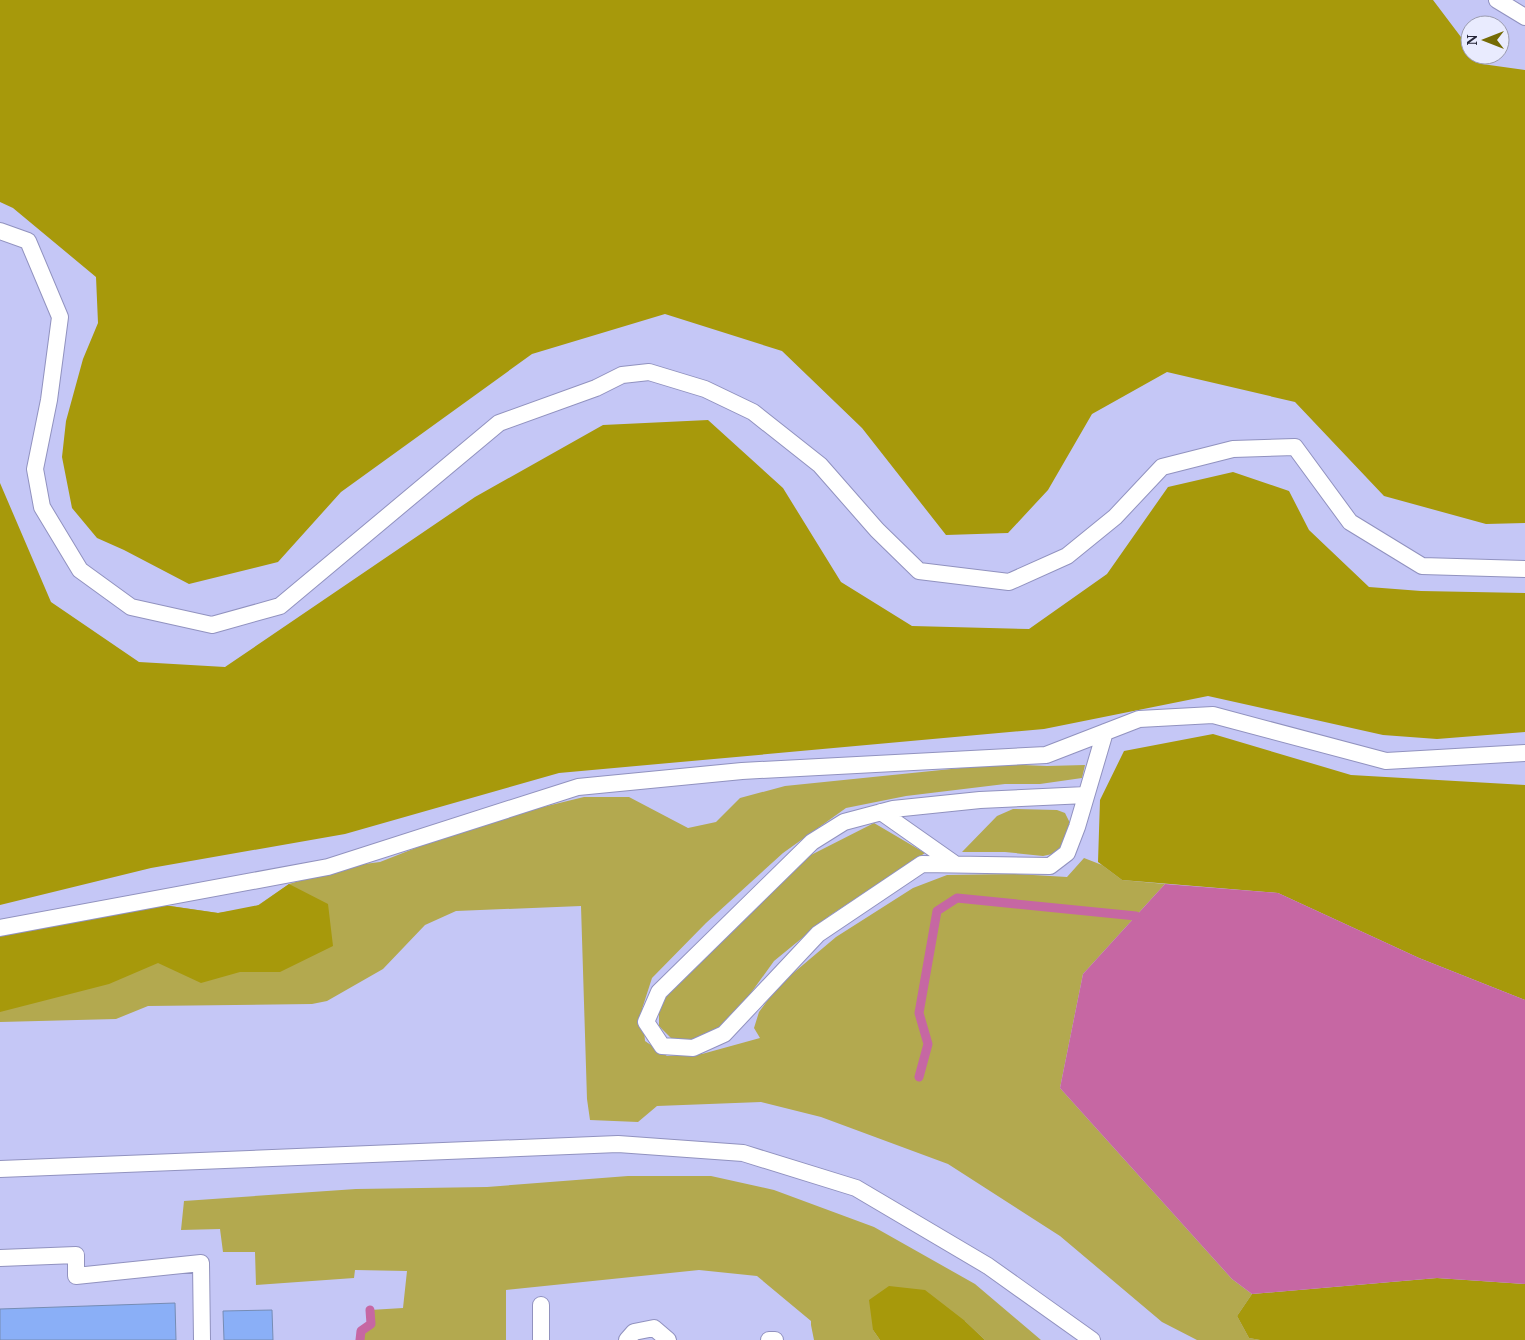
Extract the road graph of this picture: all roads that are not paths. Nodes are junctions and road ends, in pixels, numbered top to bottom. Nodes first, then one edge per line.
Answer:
1 (1498, 0) edge
2 (1525, 17) edge
3 (0, 231) edge
4 (1525, 568) edge
5 (1105, 732) junction
6 (1525, 753) edge
7 (1086, 795) junction
8 (881, 812) junction
9 (955, 864) junction
10 (0, 928) edge
11 (0, 1169) edge
12 (0, 1258) edge
13 (541, 1305) dead end
14 (202, 1340) edge
15 (541, 1340) edge
16 (627, 1340) edge
17 (668, 1340) edge
18 (769, 1340) edge
19 (775, 1340) edge
20 (1092, 1340) edge

1 - 2 lane
3 - 4 lane
5 - 6 lane
5 - 7 lane
5 - 10 lane
7 - 8 lane
7 - 9 lane
8 - 9 lane
8 - 9 lane
11 - 20 lane
12 - 14 lane
13 - 15 lane
16 - 17 lane
18 - 19 lane

